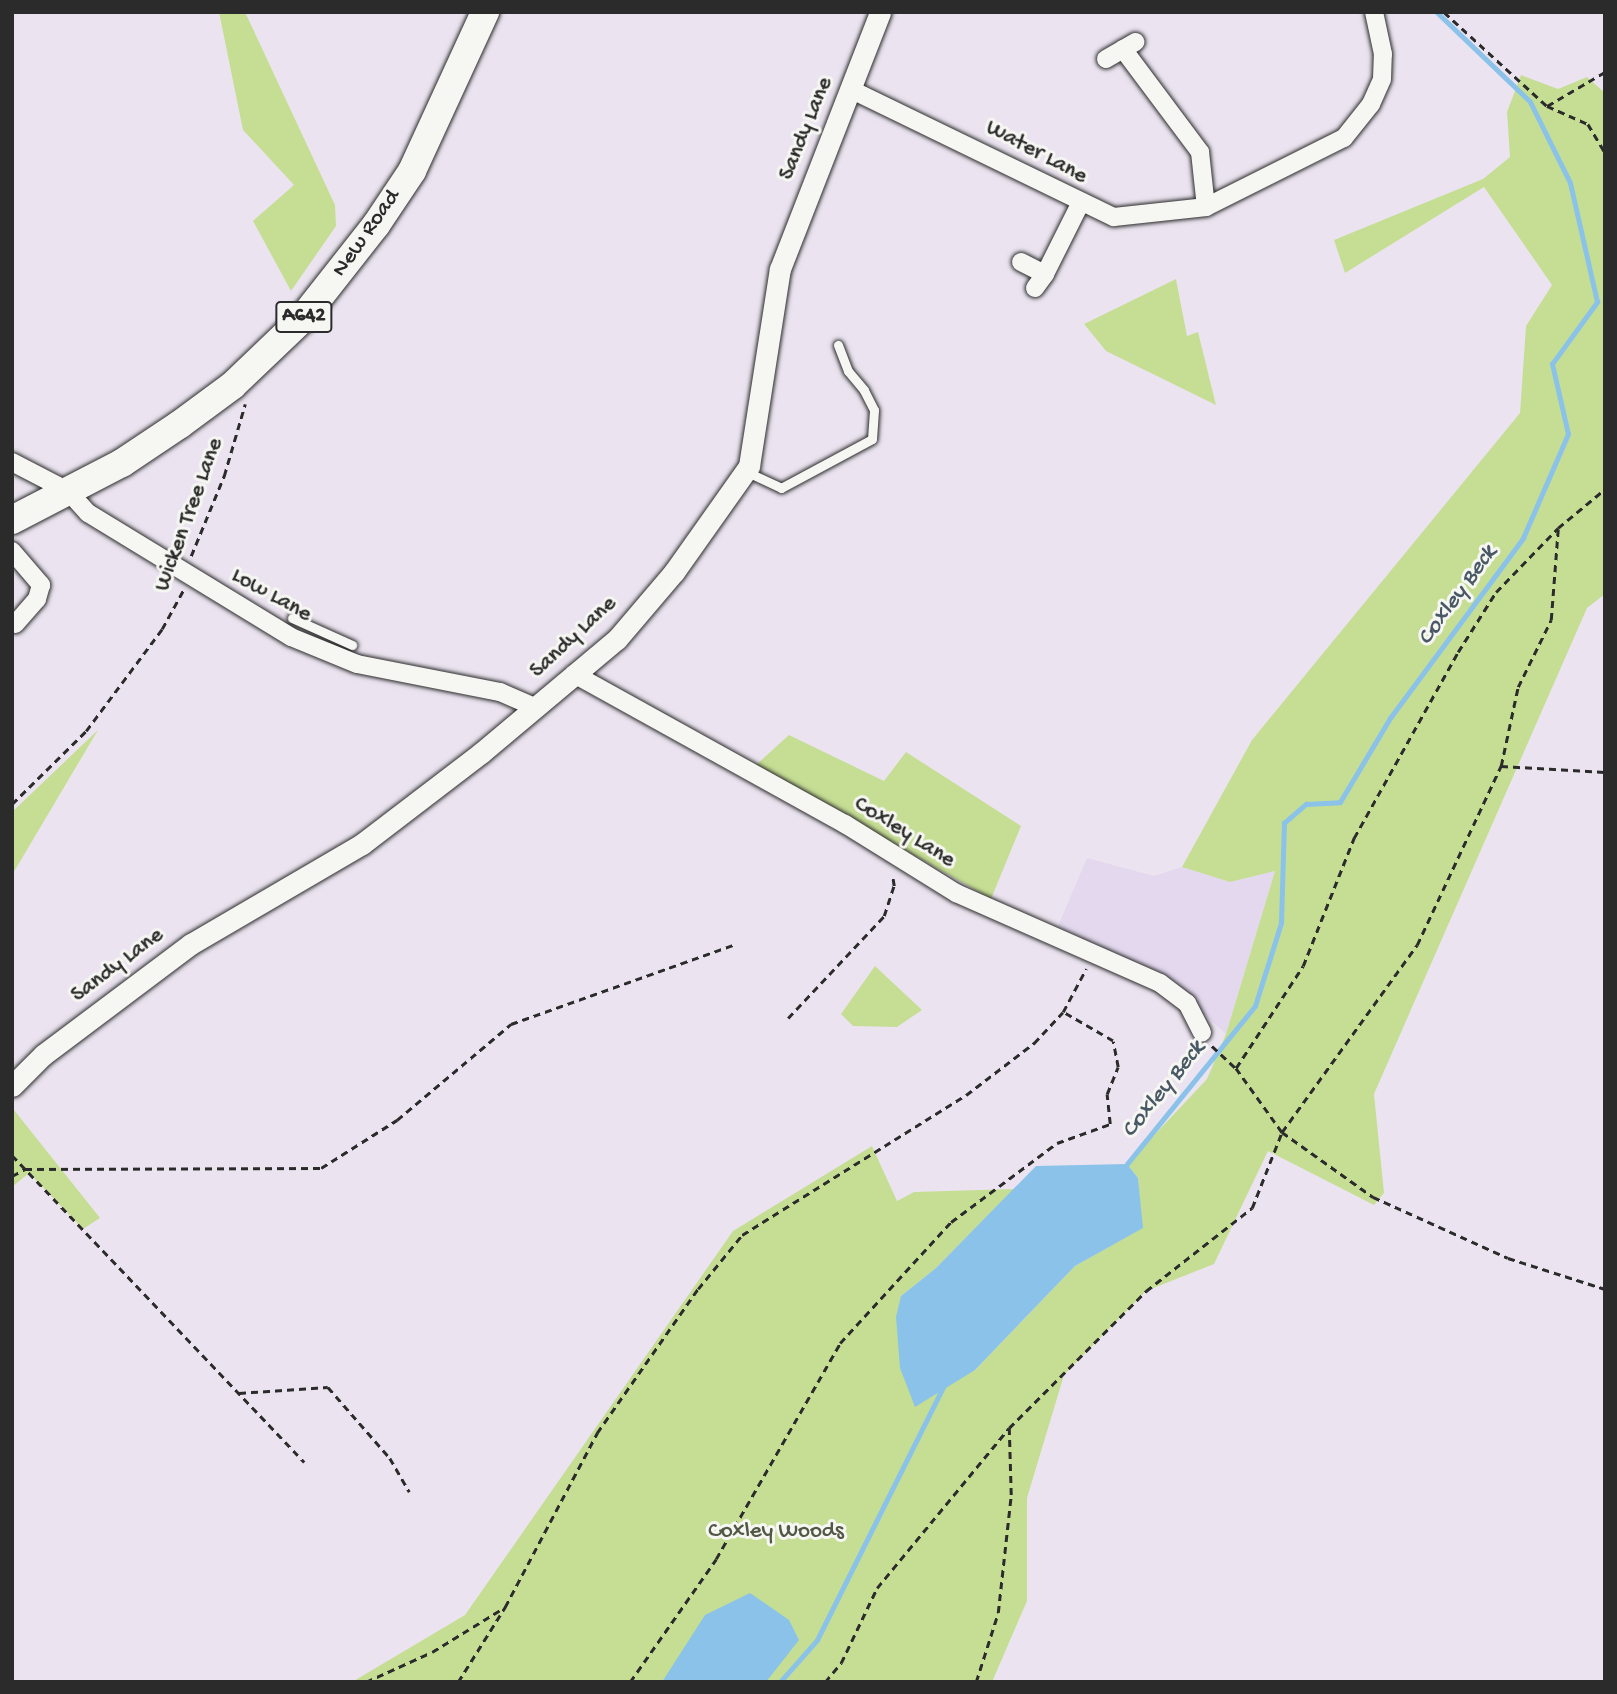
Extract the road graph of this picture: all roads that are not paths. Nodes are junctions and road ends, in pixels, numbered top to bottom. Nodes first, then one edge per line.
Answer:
1 (485, 12) edge
2 (880, 12) edge
3 (1374, 12) edge
4 (1106, 59) dead end
5 (852, 90) junction
6 (1080, 204) junction
7 (1206, 207) junction
8 (1021, 262) dead end
9 (838, 345) dead end
10 (12, 461) edge
11 (746, 471) junction
12 (68, 491) junction
13 (12, 520) edge
14 (12, 551) edge
15 (292, 618) dead end
16 (15, 624) dead end
17 (308, 636) junction
18 (352, 645) dead end
19 (574, 674) junction
20 (537, 708) junction
21 (1202, 1032) road end
22 (12, 1086) edge

1 - 12 highway, New Road / A642
2 - 5 street, Sandy Lane
3 - 7 street, Water Lane
4 - 7 street
5 - 6 street, Water Lane
5 - 11 street, Sandy Lane
6 - 7 street, Water Lane
6 - 8 street
9 - 11 lane
10 - 12 street, Low Lane
11 - 19 street, Sandy Lane
12 - 13 highway, New Road / A642
12 - 17 street, Low Lane
14 - 16 street
15 - 17 lane
17 - 18 lane
17 - 20 street, Low Lane
19 - 20 street, Sandy Lane
19 - 21 street, Coxley Lane
20 - 22 street, Sandy Lane

